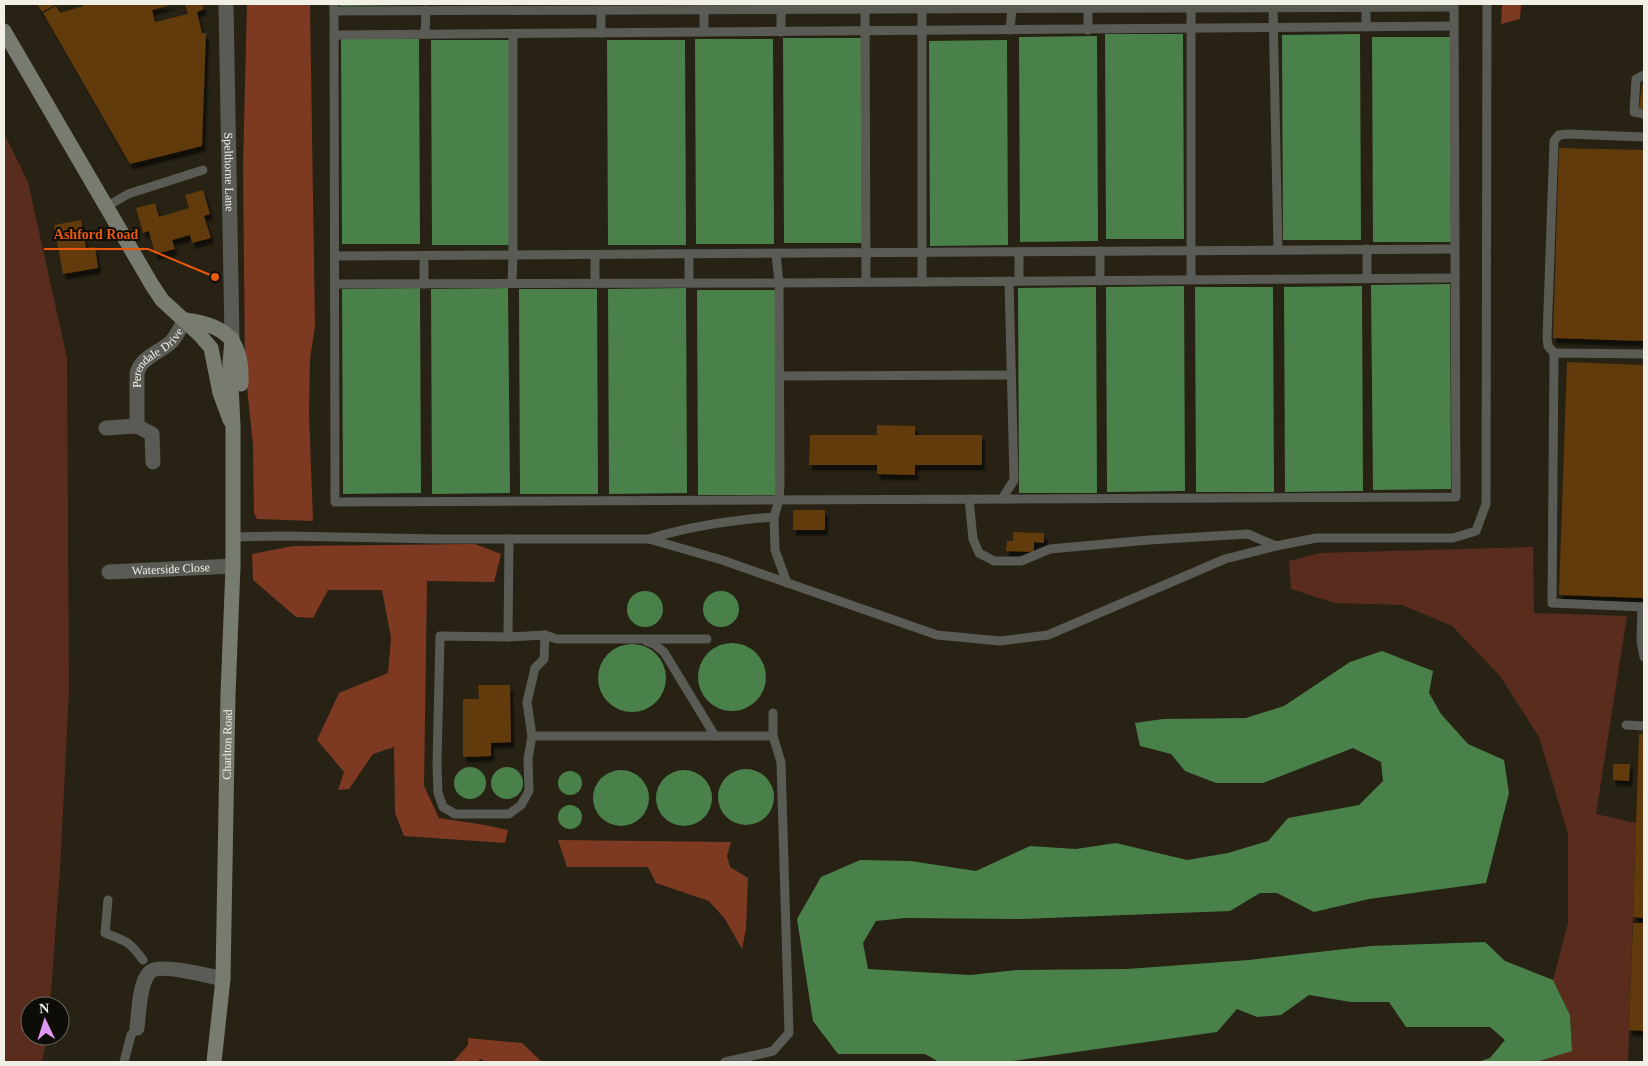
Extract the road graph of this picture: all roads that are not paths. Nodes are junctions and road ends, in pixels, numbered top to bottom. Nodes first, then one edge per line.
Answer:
1 (226, 4) edge
2 (1486, 4) edge
3 (1454, 5) edge
4 (865, 6) edge
5 (922, 6) edge
6 (334, 7) edge
7 (1273, 7) junction
8 (1366, 7) junction
9 (1012, 8) junction
10 (1088, 8) junction
11 (1191, 8) junction
12 (704, 9) junction
13 (781, 9) junction
14 (426, 10) junction
15 (601, 10) junction
16 (1454, 26) junction
17 (1366, 27) junction
18 (1274, 28) junction
19 (1192, 29) junction
20 (1010, 30) junction
21 (1088, 30) junction
22 (4, 31) edge
23 (865, 31) junction
24 (922, 31) junction
25 (704, 32) junction
26 (781, 32) junction
27 (601, 33) junction
28 (426, 34) junction
29 (514, 34) junction
30 (334, 35) junction
31 (1644, 75) edge
32 (1644, 114) edge
33 (1644, 137) edge
34 (202, 170) dead end
35 (106, 207) junction
36 (1367, 249) junction
37 (1454, 249) junction
38 (1190, 250) junction
39 (1278, 250) junction
40 (1100, 251) junction
41 (922, 252) junction
42 (1019, 252) junction
43 (776, 253) junction
44 (867, 253) junction
45 (513, 254) junction
46 (595, 254) junction
47 (689, 254) junction
48 (335, 256) junction
49 (424, 256) junction
50 (1368, 278) junction
51 (1456, 278) junction
52 (1100, 280) junction
53 (1191, 280) junction
54 (1009, 281) junction
55 (1019, 281) junction
56 (866, 282) junction
57 (922, 282) junction
58 (595, 283) junction
59 (689, 283) junction
60 (780, 283) junction
61 (335, 284) junction
62 (424, 284) junction
63 (512, 284) junction
64 (185, 320) junction
65 (232, 339) junction
66 (1554, 353) junction
67 (1644, 354) edge
68 (1011, 375) junction
69 (780, 376) junction
70 (137, 426) junction
71 (233, 426) junction
72 (106, 428) dead end
73 (153, 462) dead end
74 (969, 499) junction
75 (1002, 499) junction
76 (779, 500) junction
77 (774, 517) junction
78 (233, 537) junction
79 (509, 539) junction
80 (649, 539) junction
81 (1276, 546) junction
82 (232, 566) junction
83 (109, 572) dead end
84 (787, 583) junction
85 (1643, 607) edge
86 (545, 636) junction
87 (508, 637) junction
88 (641, 638) junction
89 (707, 639) dead end
90 (1644, 657) edge
91 (773, 713) dead end
92 (1626, 726) dead end
93 (1644, 726) edge
94 (532, 736) junction
95 (715, 736) junction
96 (773, 736) junction
97 (108, 900) dead end
98 (146, 966) junction
99 (223, 979) junction
100 (137, 1028) joint
101 (124, 1062) edge
102 (214, 1062) edge
103 (726, 1062) edge

1 - 65 street, Spelthorne Lane
2 - 81 lane
3 - 8 lane
3 - 16 lane
4 - 5 lane
4 - 13 lane
4 - 23 lane
5 - 9 lane
5 - 24 lane
6 - 14 lane
6 - 30 lane
7 - 8 lane
7 - 11 lane
7 - 18 lane
8 - 17 lane
9 - 10 lane
9 - 20 lane
10 - 11 lane
10 - 21 lane
11 - 19 lane
12 - 13 lane
12 - 15 lane
12 - 25 lane
13 - 26 lane
14 - 15 lane
14 - 28 lane
15 - 27 lane
16 - 17 lane
16 - 37 lane
17 - 18 lane
18 - 19 lane
18 - 39 lane
19 - 21 lane
19 - 38 lane
20 - 21 lane
20 - 24 lane
22 - 35 street
23 - 24 lane
23 - 26 lane
23 - 44 lane
24 - 41 lane
25 - 26 lane
25 - 27 lane
27 - 29 lane
28 - 29 lane
28 - 30 lane
29 - 45 lane
30 - 48 lane
31 - 32 lane
33 - 66 lane
34 - 35 lane
35 - 64 street
36 - 37 lane
36 - 39 lane
36 - 50 lane
37 - 51 lane
38 - 39 lane
38 - 40 lane
38 - 53 lane
40 - 42 lane
40 - 52 lane
41 - 42 lane
41 - 44 lane
41 - 57 lane
42 - 55 lane
43 - 44 lane
43 - 47 lane
43 - 60 lane
44 - 56 lane
45 - 46 lane
45 - 49 lane
45 - 63 lane
46 - 47 lane
46 - 58 lane
47 - 59 lane
48 - 49 lane
48 - 61 lane
49 - 62 lane
50 - 51 lane
50 - 53 lane
51 - 75 lane
52 - 53 lane
52 - 55 lane
54 - 55 lane
54 - 57 lane
54 - 68 lane
56 - 57 lane
56 - 60 lane
58 - 59 lane
58 - 63 lane
59 - 60 lane
60 - 69 lane
61 - 62 lane
61 - 76 lane
62 - 63 lane
64 - 65 street
64 - 70 street, Perendale Drive
64 - 71 street
65 - 71 street, Charlton Road
66 - 67 lane
66 - 85 lane
68 - 69 lane
68 - 75 lane
69 - 76 lane
70 - 72 street
70 - 73 street
71 - 78 street, Charlton Road
74 - 75 lane
74 - 76 lane
74 - 81 lane
76 - 77 lane
77 - 80 lane
77 - 84 lane
78 - 79 lane
78 - 82 street, Charlton Road
79 - 80 lane
79 - 87 lane
80 - 84 lane
81 - 84 lane
82 - 83 street, Waterside Close
82 - 99 street, Charlton Road
85 - 90 lane
86 - 87 lane
86 - 88 lane
86 - 94 lane
87 - 94 lane
88 - 89 lane
88 - 95 lane
91 - 96 lane
92 - 93 lane
94 - 95 lane
95 - 96 lane
96 - 103 lane
97 - 98 lane
98 - 99 street
98 - 100 street
99 - 102 street, Charlton Road
100 - 101 lane

